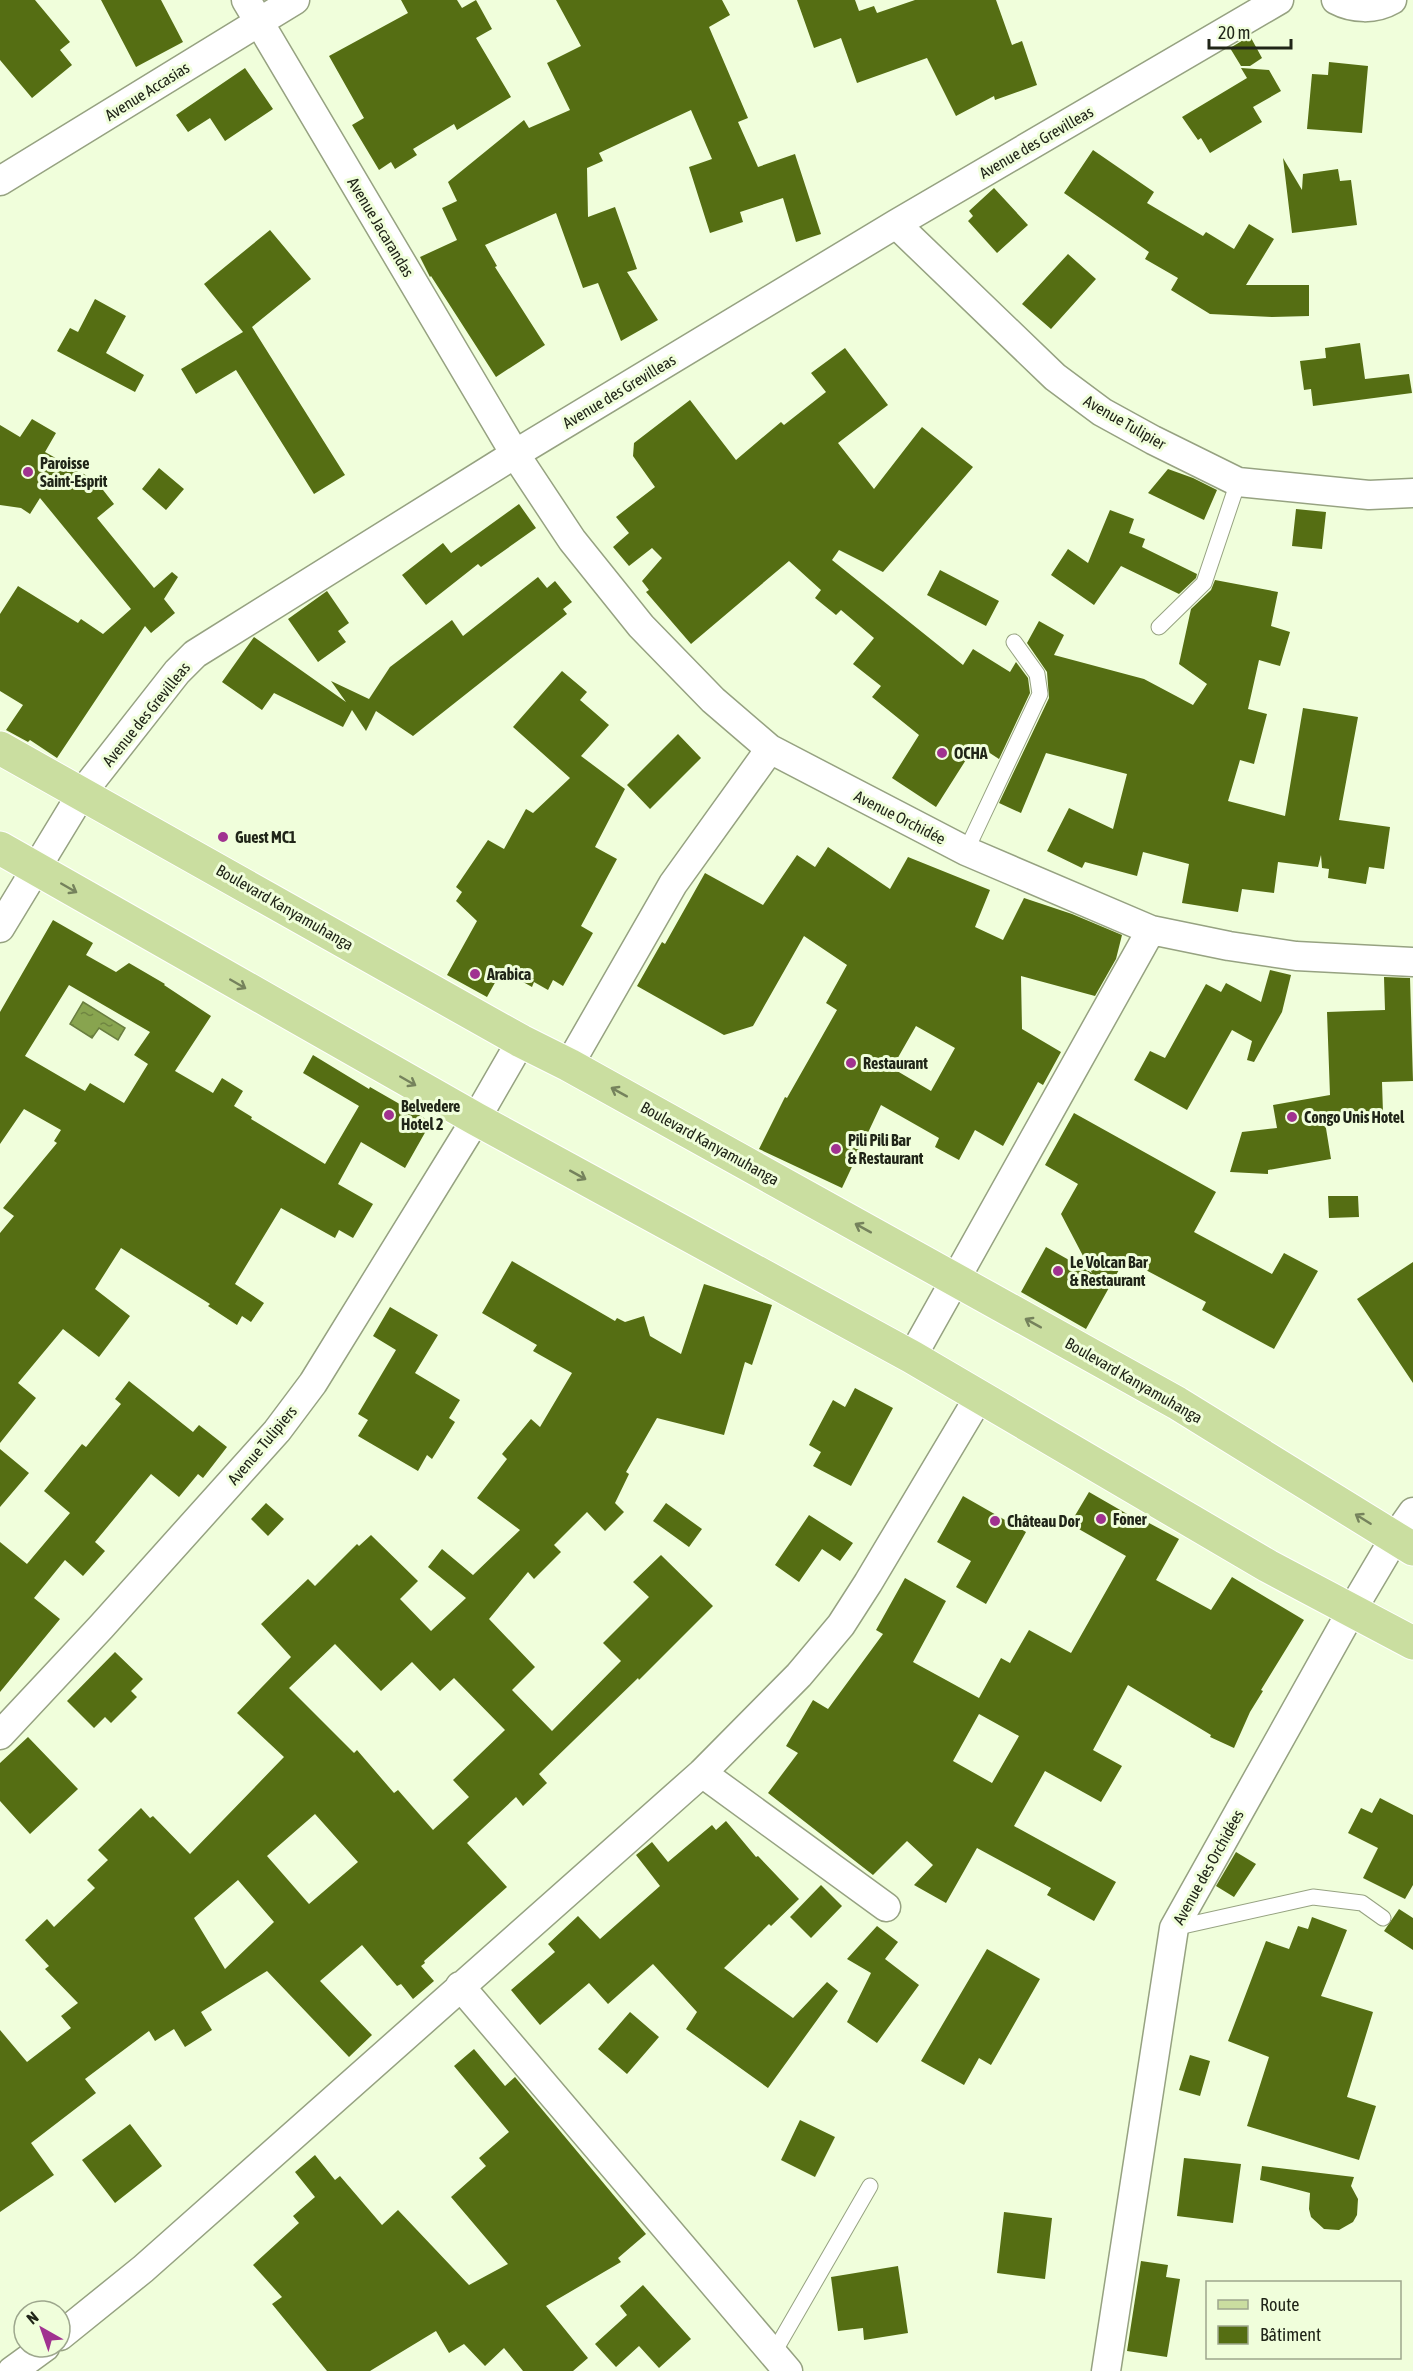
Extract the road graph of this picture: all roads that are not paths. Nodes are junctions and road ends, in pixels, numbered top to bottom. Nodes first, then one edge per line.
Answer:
1 (295, 0) edge
2 (1279, 0) edge
3 (1336, 0) edge
4 (1392, 0) edge
5 (253, 11) edge
6 (0, 182) edge
7 (896, 224) junction
8 (515, 454) junction
9 (1238, 482) junction
10 (1413, 493) edge
11 (1159, 627) dead end
12 (1014, 642) dead end
13 (0, 748) edge
14 (770, 749) junction
15 (82, 793) junction
16 (0, 848) edge
17 (966, 851) junction
18 (37, 869) junction
19 (0, 928) edge
20 (1152, 930) junction
21 (1413, 962) edge
22 (521, 1041) junction
23 (569, 1065) junction
24 (476, 1119) junction
25 (957, 1280) junction
26 (912, 1357) junction
27 (979, 1397) junction
28 (1413, 1512) edge
29 (1403, 1544) edge
30 (1352, 1610) junction
31 (1413, 1643) edge
32 (0, 1735) edge
33 (702, 1773) junction
34 (886, 1906) dead end
35 (1383, 1918) dead end
36 (1174, 1928) junction
37 (460, 1986) junction
38 (870, 2186) dead end
39 (72, 2326) edge
40 (28, 2359) edge
41 (781, 2363) edge
42 (12, 2371) edge
43 (1106, 2371) edge

1 - 5 street, Avenue Accasias
2 - 7 street, Avenue des Grevilleas
3 - 4 street
5 - 6 street, Avenue Accasias
5 - 8 street, Avenue Jacarandas
7 - 8 street, Avenue des Grevilleas
7 - 9 street, Avenue Tulipier
8 - 14 street, Avenue Orchidée
8 - 15 street, Avenue des Grevilleas
9 - 10 street, Avenue Tulipier
9 - 11 lane
12 - 17 lane
13 - 15 main road, Boulevard Kanyamuhanga
14 - 17 street, Avenue Orchidée
14 - 23 street
15 - 18 street, Avenue des Grevilleas
15 - 22 main road, Boulevard Kanyamuhanga
16 - 18 main road
17 - 20 street, Avenue Orchidée
18 - 19 street, Avenue des Grevilleas
18 -> 24 main road
20 - 21 street, Avenue Orchidée
20 - 25 street
22 - 23 main road, Boulevard Kanyamuhanga
22 - 24 street, Avenue Tulipiers
25 -> 23 main road, Boulevard Kanyamuhanga
24 -> 26 main road
24 - 32 street, Avenue Tulipiers
25 - 26 street
29 -> 25 main road, Boulevard Kanyamuhanga
26 - 27 main road
27 - 30 main road
27 - 33 street
28 - 29 street, Avenue des Orchidées
29 - 30 street, Avenue des Orchidées
30 - 31 main road
30 - 36 street, Avenue des Orchidées
33 - 34 street
33 - 37 street
35 - 36 lane
36 - 43 street, Avenue des Orchidées
37 - 39 street
37 - 41 street
38 - 41 lane
40 - 42 street

